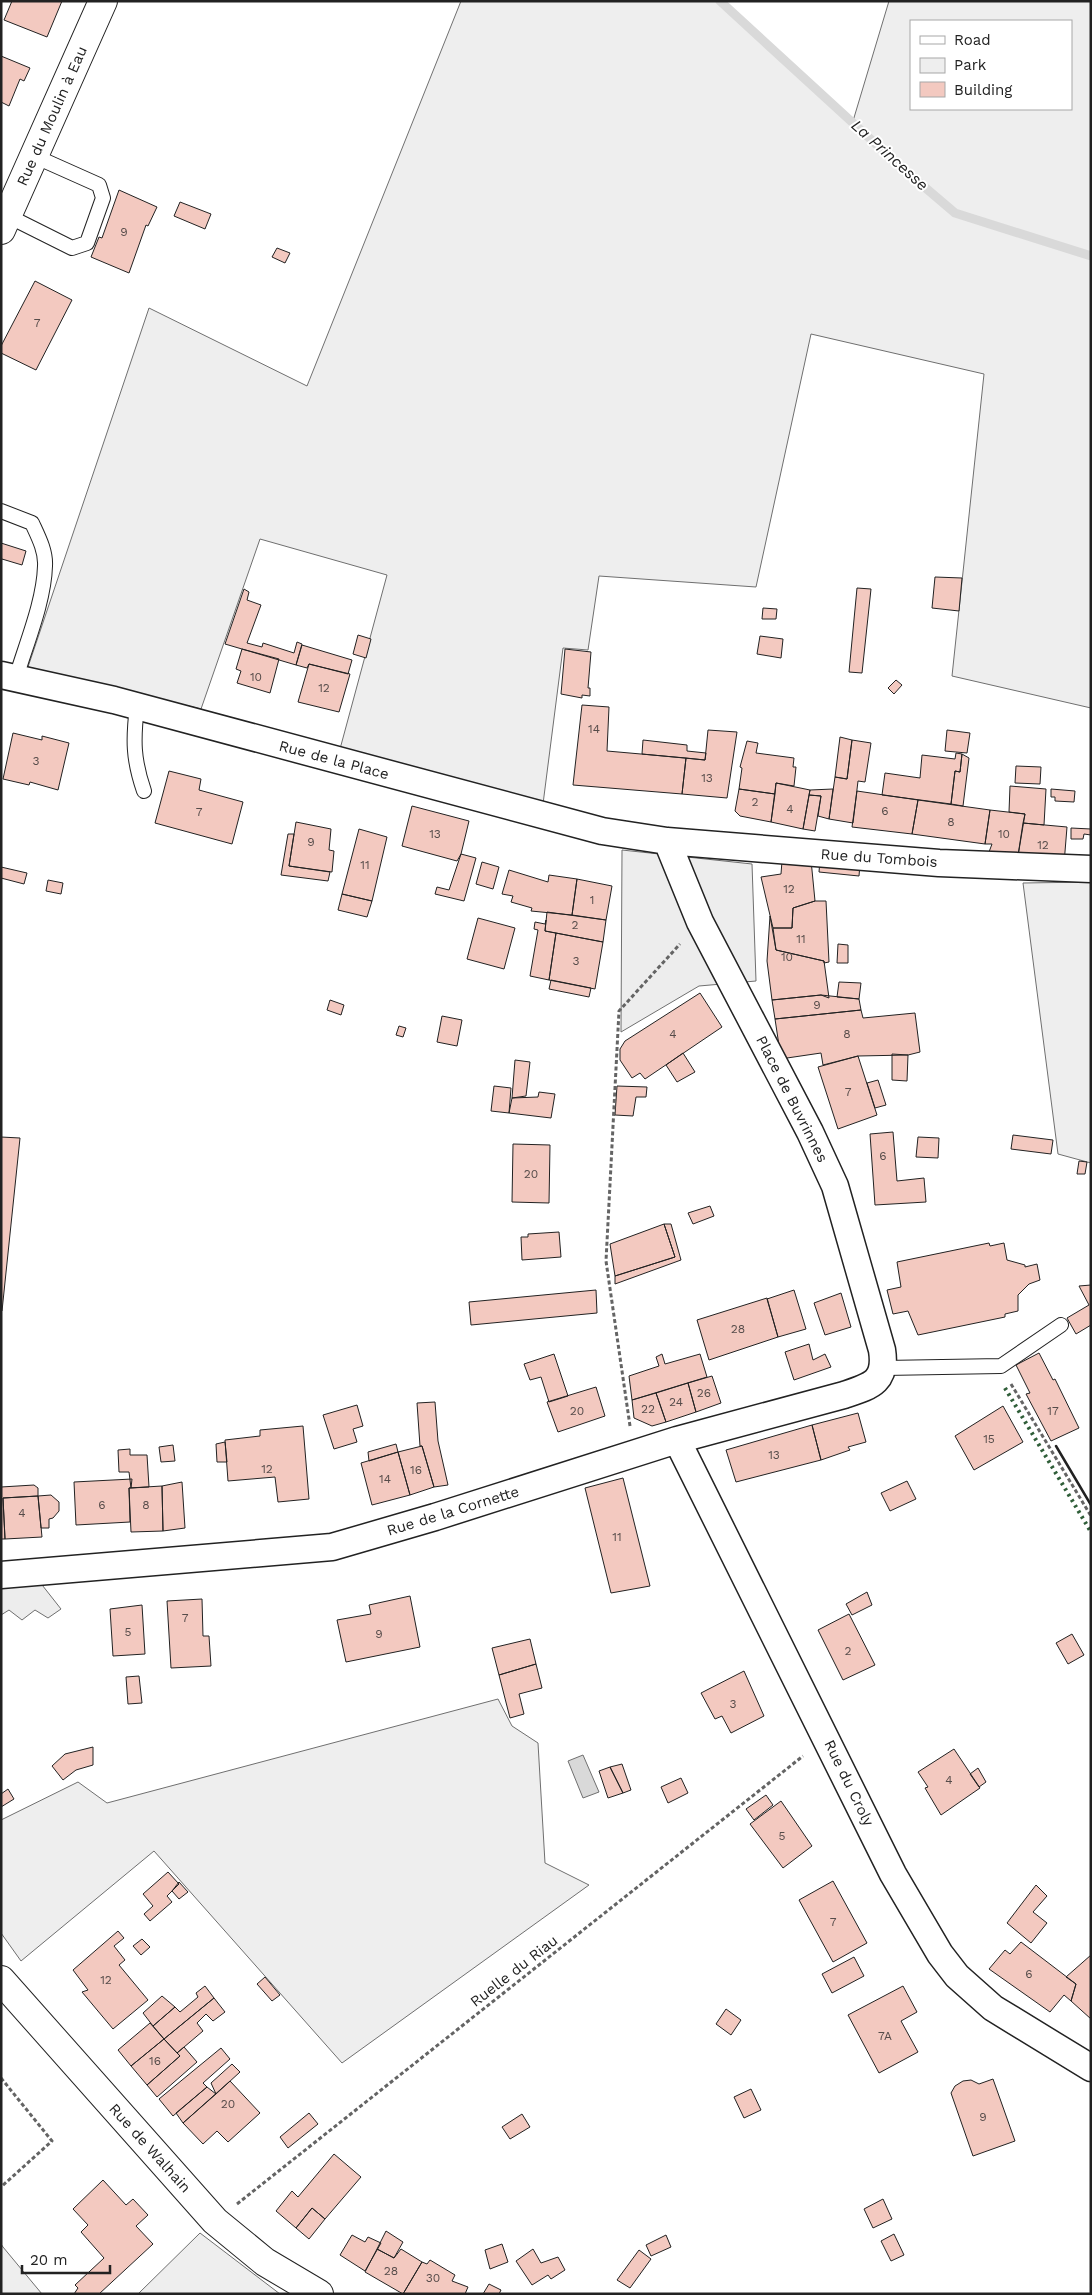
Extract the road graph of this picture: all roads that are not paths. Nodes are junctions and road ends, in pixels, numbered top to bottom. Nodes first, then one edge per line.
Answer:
1 (103, 1) edge
2 (34, 156) junction
3 (4, 223) edge
4 (1, 511) edge
5 (9, 677) edge
6 (137, 706) junction
7 (144, 792) dead end
8 (667, 841) junction
9 (1091, 869) edge
10 (1061, 1325) dead end
11 (884, 1368) junction
12 (677, 1440) junction
13 (1, 1575) edge
14 (1, 1980) edge
15 (1091, 2068) edge
16 (319, 2294) edge

1 - 2 street, Rue du Moulin à Eau
2 - 3 street, Rue du Moulin à Eau
2 - 3 lane
4 - 5 lane
5 - 6 street, Rue de la Place
6 - 7 lane
6 - 8 street, Rue de la Place
8 - 9 street, Rue du Tombois
8 - 11 street, Place de Buvrinnes
10 - 11 lane
11 - 12 street, Rue de la Cornette
12 - 13 street, Rue de la Cornette
12 - 15 street, Rue du Croly
14 - 16 street, Rue de Walhain

